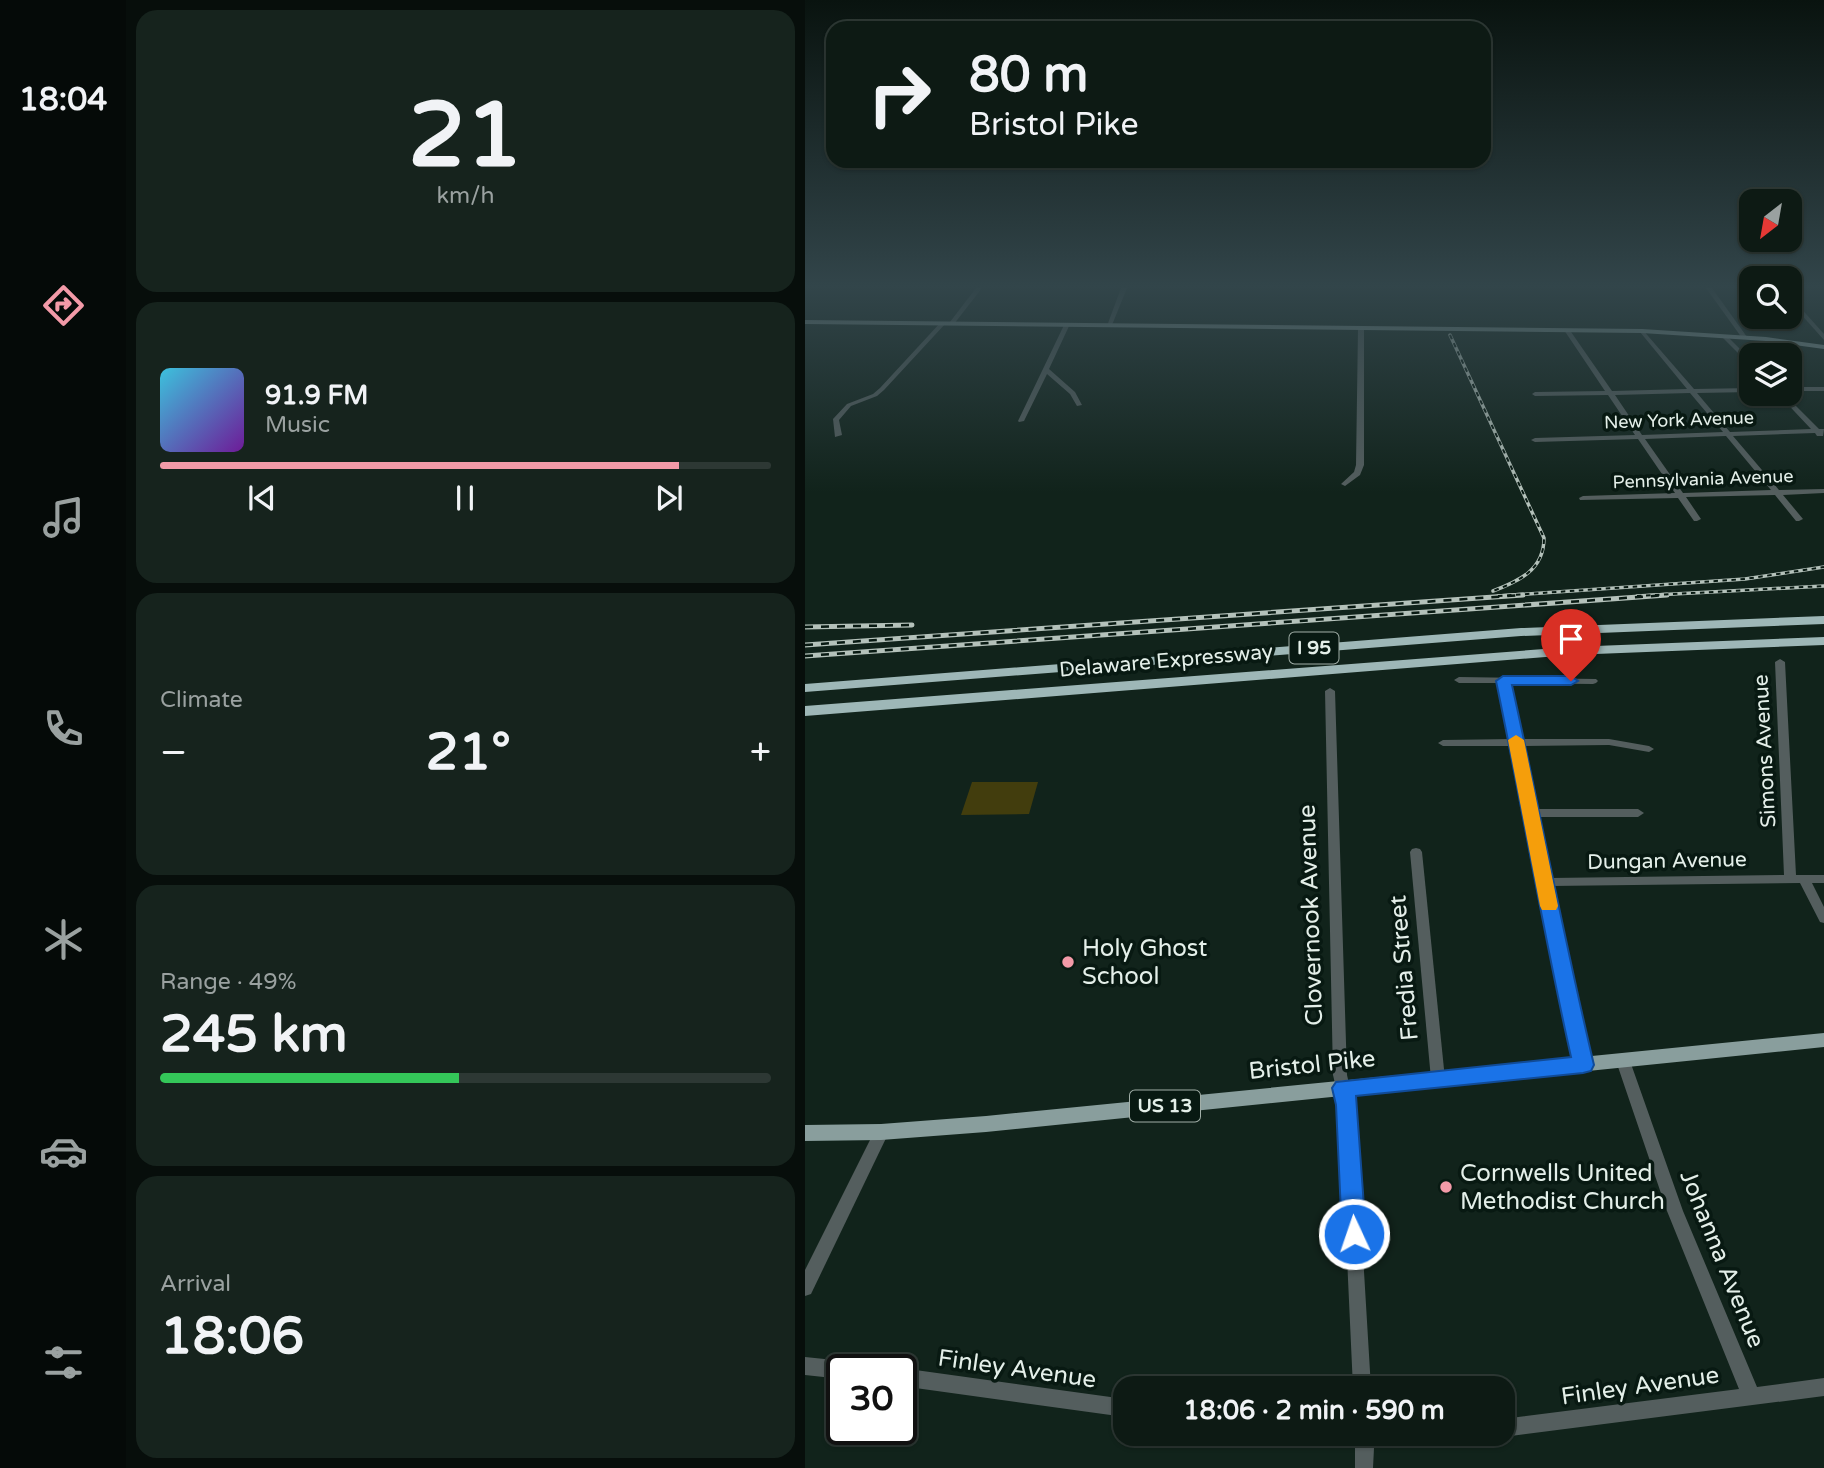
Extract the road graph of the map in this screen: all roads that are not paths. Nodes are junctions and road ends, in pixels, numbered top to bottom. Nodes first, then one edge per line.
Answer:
1 (914, 357) edge
2 (1051, 357) edge
3 (1361, 357) edge
4 (1585, 357) edge
5 (1664, 357) edge
6 (1045, 369) junction
7 (1802, 389) edge
8 (1824, 389) edge
9 (1739, 390) edge
10 (1695, 392) junction
11 (1535, 394) dead end
12 (1610, 394) junction
13 (1079, 405) dead end
14 (1794, 406) edge
15 (1021, 421) dead end
16 (1821, 431) edge
17 (1729, 434) junction
18 (838, 435) dead end
19 (1640, 437) junction
20 (1824, 438) edge
21 (1535, 440) dead end
22 (1345, 484) dead end
23 (1824, 491) edge
24 (1780, 494) junction
25 (1683, 497) junction
26 (1583, 498) dead end
27 (1697, 519) dead end
28 (1799, 519) dead end
29 (1824, 620) edge
30 (1824, 630) edge
31 (1824, 641) edge
32 (1780, 663) dead end
33 (1308, 671) junction
34 (1459, 680) dead end
35 (1503, 681) junction
36 (1593, 681) dead end
37 (805, 688) edge
38 (1330, 691) dead end
39 (805, 711) edge
40 (1516, 741) junction
41 (1443, 743) dead end
42 (1649, 749) dead end
43 (1532, 813) junction
44 (1638, 813) dead end
45 (1416, 852) dead end
46 (1797, 879) junction
47 (1824, 879) edge
48 (1545, 882) junction
49 (1824, 919) edge
50 (1824, 1040) edge
51 (1623, 1061) junction
52 (1583, 1065) junction
53 (1438, 1079) junction
54 (1343, 1088) junction
55 (881, 1132) junction
56 (805, 1133) edge
57 (805, 1288) edge
58 (805, 1366) edge
59 (826, 1368) edge
60 (1361, 1376) edge
61 (917, 1379) edge
62 (1824, 1387) edge
63 (1751, 1395) junction
64 (1113, 1406) edge
65 (1515, 1426) edge
66 (1365, 1446) edge
67 (1364, 1468) edge

1 - 18 street
2 - 6 street
3 - 22 street
4 - 12 street
5 - 10 street
6 - 13 street
6 - 15 street
7 - 8 street
9 - 10 street
10 - 12 street
10 - 17 street
11 - 12 street
12 - 19 street
14 - 16 street
16 - 17 street, New York Avenue
16 - 20 street
17 - 19 street, New York Avenue
17 - 24 street
19 - 21 street, New York Avenue
19 - 25 street
23 - 24 street, Pennsylvania Avenue
24 - 25 street, Pennsylvania Avenue
24 - 28 street
25 - 26 street, Pennsylvania Avenue
25 - 27 street
29 - 37 highway, Delaware Expressway / I 95
30 - 33 highway
31 - 33 highway, Delaware Expressway / I 95
32 - 46 street, Simons Avenue
33 - 39 highway, Delaware Expressway / I 95
34 - 35 street
35 - 36 street
35 - 40 street
38 - 54 street, Clovernook Avenue
40 - 41 street
40 - 42 street
40 - 43 street
43 - 44 street
43 - 48 street
45 - 53 street, Fredia Street
46 - 47 street, Dungan Avenue
46 - 48 street, Dungan Avenue
46 - 49 street, Simons Avenue
48 - 52 street
50 - 51 main road, Bristol Pike / US 13
51 - 52 main road, Bristol Pike / US 13
51 - 63 street, Johanna Avenue
52 - 53 main road, Bristol Pike / US 13
53 - 54 main road, Bristol Pike / US 13
54 - 55 main road, Bristol Pike / US 13
54 - 60 street, Clovernook Avenue
55 - 56 main road, Bristol Pike / US 13
55 - 57 street
58 - 59 street
61 - 64 street, Finley Avenue
62 - 63 street, Finley Avenue
63 - 65 street, Finley Avenue
66 - 67 street

